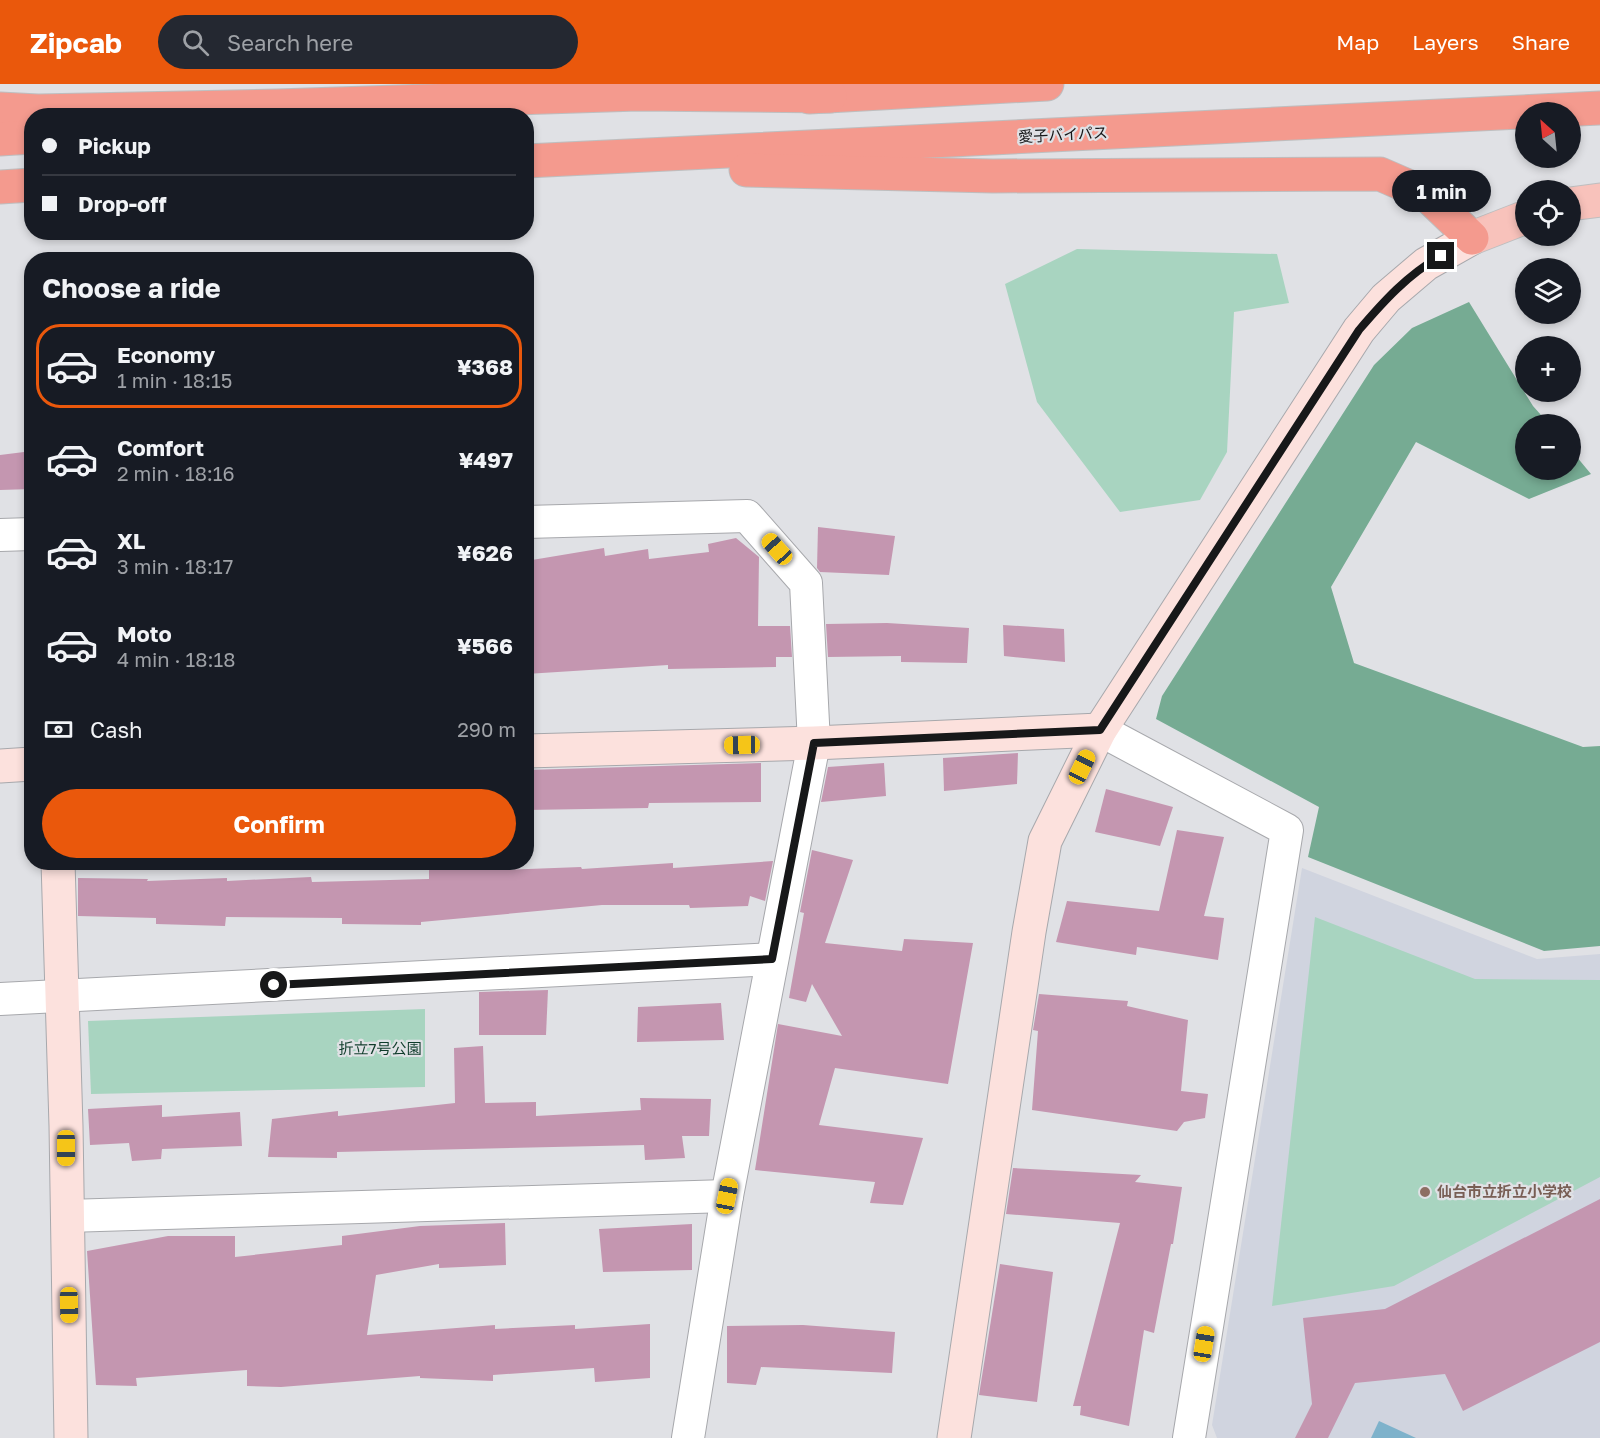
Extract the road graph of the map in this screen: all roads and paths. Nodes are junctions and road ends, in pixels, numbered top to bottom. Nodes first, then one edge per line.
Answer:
1 (1047, 84) edge
2 (830, 96) junction
3 (181, 108) edge
4 (1600, 108) edge
5 (0, 109) edge
6 (24, 110) edge
7 (534, 111) edge
8 (24, 138) edge
9 (0, 139) edge
10 (534, 161) edge
11 (534, 180) edge
12 (24, 186) edge
13 (0, 187) edge
14 (1600, 200) edge
15 (1581, 203) edge
16 (1515, 221) edge
17 (1472, 238) junction
18 (534, 522) edge
19 (24, 534) edge
20 (0, 535) edge
21 (1100, 730) junction
22 (814, 743) junction
23 (534, 751) edge
24 (24, 764) edge
25 (0, 766) edge
26 (58, 870) edge
27 (772, 959) junction
28 (61, 996) junction
29 (0, 999) edge
30 (727, 1196) junction
31 (67, 1216) junction
32 (71, 1438) edge
33 (688, 1438) edge
34 (954, 1438) edge
35 (1189, 1438) edge

1 - 2 highway
2 - 3 highway
2 - 7 highway
4 - 10 highway, 愛子バイパス
5 - 6 highway
8 - 9 highway
11 - 17 highway
12 - 13 highway
14 - 15 main road
16 - 17 main road
17 - 21 street
18 - 22 street
19 - 20 street
21 - 22 street
21 - 34 street
21 - 35 street
22 - 23 street
22 - 27 street
24 - 25 street
26 - 28 street
27 - 28 street
27 - 30 street
28 - 29 street
28 - 31 street
30 - 31 street
30 - 33 street
31 - 32 street

